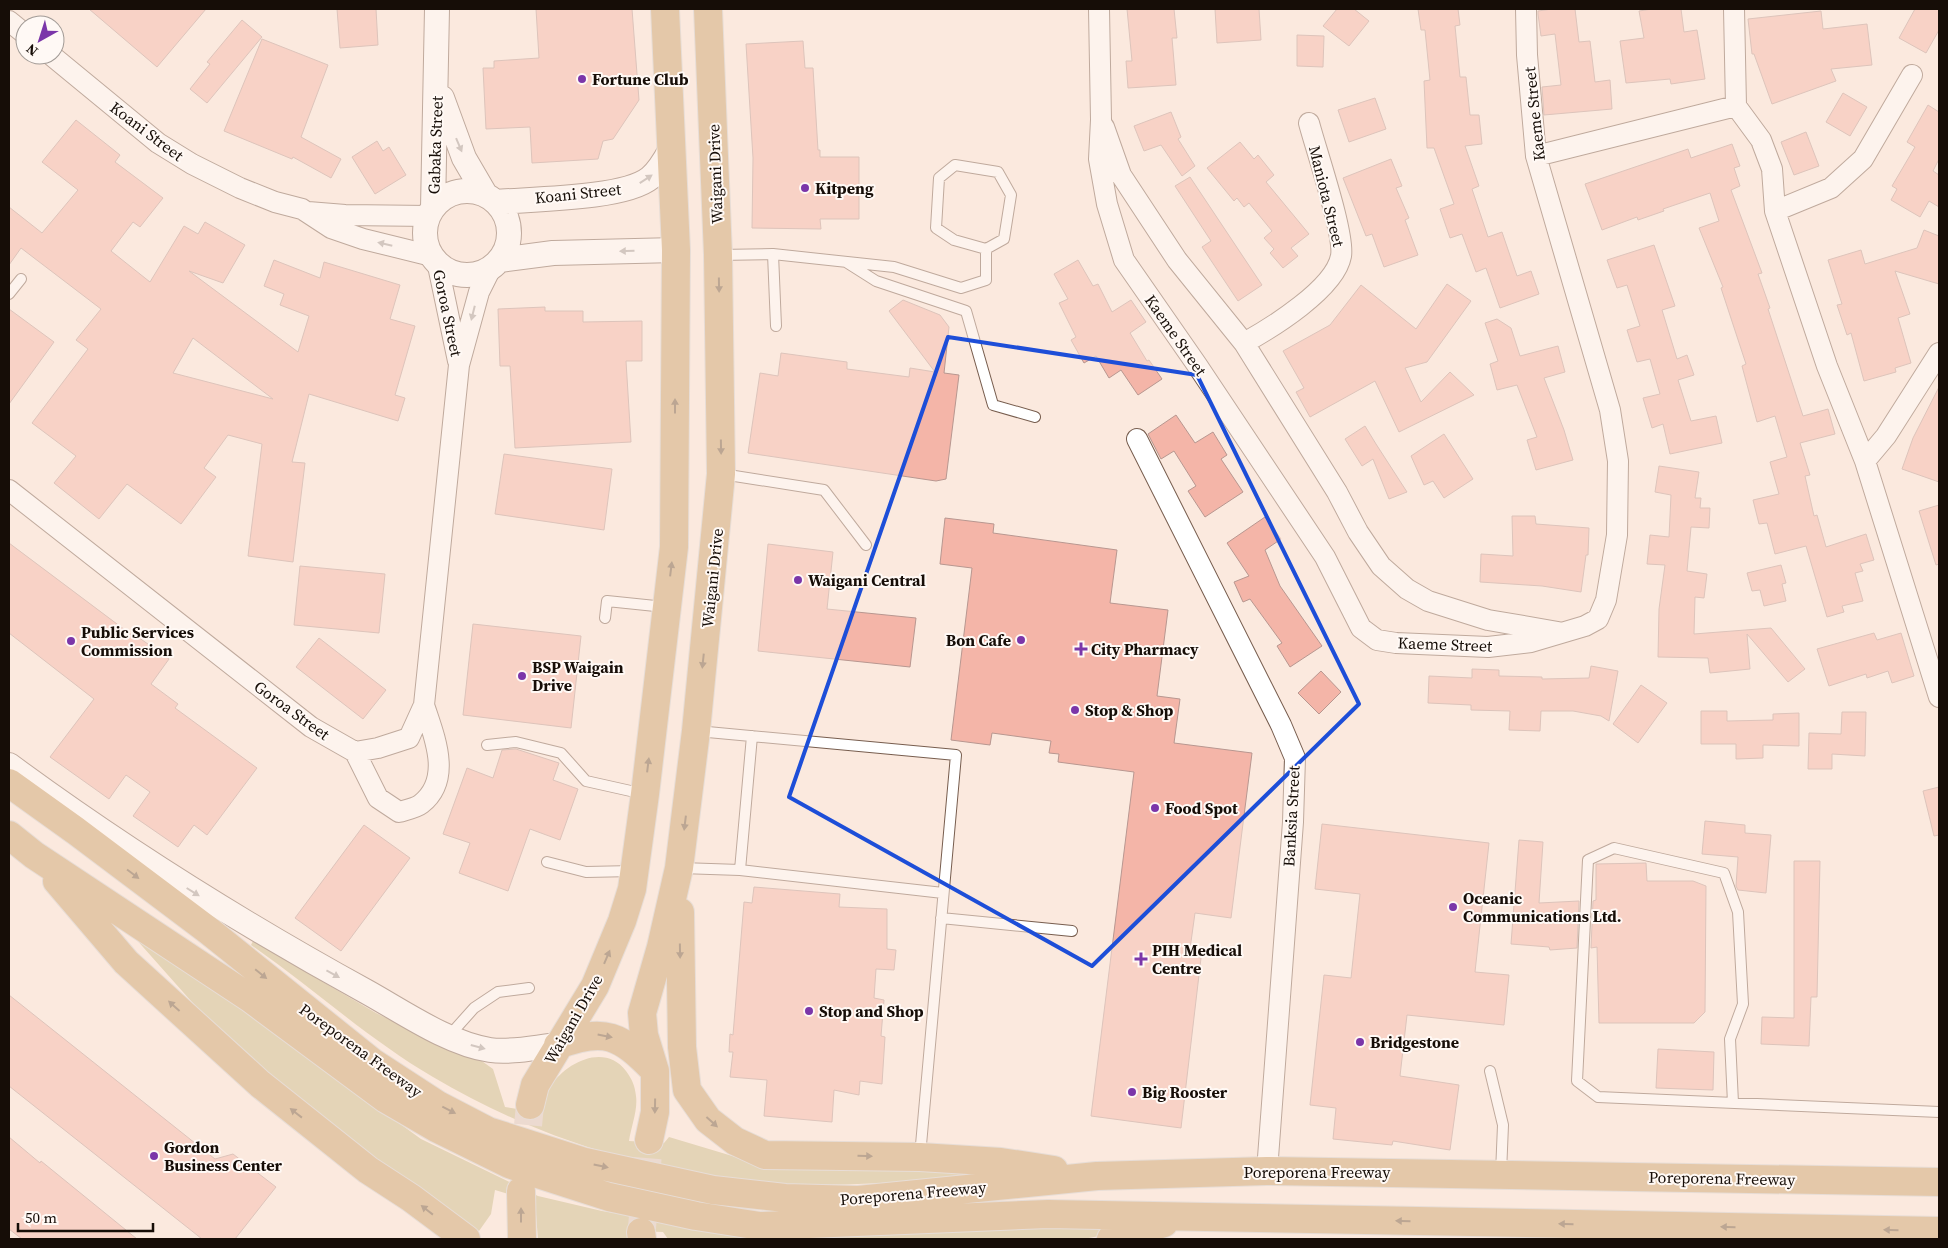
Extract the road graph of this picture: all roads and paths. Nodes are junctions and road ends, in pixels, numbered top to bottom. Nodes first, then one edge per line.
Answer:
1 (437, 9) edge
2 (665, 9) edge
3 (708, 9) edge
4 (1098, 9) edge
5 (1526, 9) edge
6 (1734, 9) edge
7 (63, 65) edge
8 (711, 68) junction
9 (1912, 75) dead end
10 (437, 82) junction
11 (1736, 106) junction
12 (1102, 120) junction
13 (1309, 123) dead end
14 (672, 146) junction
15 (1536, 156) junction
16 (490, 198) junction
17 (1775, 211) junction
18 (308, 212) junction
19 (431, 212) junction
20 (986, 249) junction
21 (676, 250) junction
22 (773, 254) junction
23 (718, 255) junction
24 (434, 258) junction
25 (843, 260) junction
26 (496, 264) junction
27 (21, 279) dead end
28 (9, 294) edge
29 (776, 326) dead end
30 (1244, 343) junction
31 (1939, 353) edge
32 (459, 366) junction
33 (1035, 417) dead end
34 (1137, 438) dead end
35 (1865, 461) junction
36 (721, 474) junction
37 (9, 490) edge
38 (866, 546) dead end
39 (666, 607) junction
40 (605, 618) dead end
41 (1560, 632) junction
42 (1939, 696) edge
43 (424, 705) junction
44 (696, 730) junction
45 (752, 736) junction
46 (486, 745) dead end
47 (355, 752) junction
48 (9, 765) edge
49 (9, 776) edge
50 (9, 783) edge
51 (48, 794) junction
52 (645, 794) junction
53 (76, 831) junction
54 (9, 835) edge
55 (34, 854) junction
56 (546, 862) dead end
57 (679, 868) junction
58 (740, 870) junction
59 (634, 871) junction
60 (943, 893) junction
61 (941, 918) junction
62 (1072, 931) dead end
63 (528, 988) dead end
64 (449, 1036) junction
65 (558, 1045) junction
66 (655, 1071) junction
67 (1490, 1072) dead end
68 (687, 1090) junction
69 (1733, 1103) junction
70 (530, 1105) tunnel mouth
71 (1939, 1112) edge
72 (649, 1140) tunnel mouth
73 (920, 1157) junction
74 (1267, 1171) junction
75 (1501, 1174) junction
76 (1097, 1176) junction
77 (1939, 1182) edge
78 (521, 1190) tunnel mouth
79 (1182, 1217) junction
80 (1939, 1230) edge
81 (466, 1239) edge
82 (522, 1239) edge
83 (1111, 1239) edge

1 - 10 street, Gabaka Street
2 - 14 highway, Waigani Drive
3 - 8 highway, Waigani Drive
4 - 12 street, Kaeme Street
5 - 15 street, Kaeme Street
6 - 11 street
7 - 18 street, Koani Street
8 - 21 highway
8 - 23 highway, Waigani Drive
9 - 17 street
10 -> 16 street, Gabaka Street
10 - 19 street, Gabaka Street
11 - 15 street
11 - 17 street
12 - 30 street
12 - 41 street, Kaeme Street
13 - 30 street, Maniota Street
16 -> 14 street, Koani Street
14 - 21 highway, Waigani Drive
15 - 41 street, Kaeme Street
16 - 19 street
16 - 26 street
17 - 35 street
18 - 19 street, Koani Street
24 -> 18 street, Koani Street
19 - 24 street
20 - 20 lane
20 - 25 lane
21 -> 26 street
39 -> 21 highway, Waigani Drive
22 - 23 lane
22 - 25 lane
22 - 29 lane
23 -> 36 highway, Waigani Drive
24 - 26 street
24 - 32 street, Goroa Street
25 - 33 lane
26 -> 32 street, Goroa Street
27 - 28 lane
30 - 41 street
31 - 35 street
32 - 43 street, Goroa Street
34 - 74 street, Banksia Street
35 - 42 street
36 - 38 lane
36 -> 44 highway, Waigani Drive
37 - 47 street, Goroa Street
39 - 40 lane
52 -> 39 highway, Waigani Drive
43 - 47 street, Goroa Street
43 - 47 street
44 - 45 lane
44 -> 57 highway, Waigani Drive
45 - 58 lane
45 - 60 lane
46 - 52 lane
48 - 51 street
49 - 51 highway
49 - 53 highway
50 - 53 highway, Poreporena Freeway
51 -> 64 street
52 - 59 highway, Waigani Drive
53 -> 76 highway, Poreporena Freeway
54 - 55 highway, Poreporena Freeway
55 - 79 highway, Poreporena Freeway
81 -> 55 highway
56 - 59 lane
57 - 58 lane
57 - 66 highway, Waigani Drive
57 -> 68 highway
58 - 60 lane
65 -> 59 highway, Waigani Drive
60 - 61 lane
61 - 62 lane
61 - 73 lane
63 - 64 lane
64 -> 65 street
65 -> 66 highway
65 - 70 highway, Waigani Drive
66 - 68 highway
66 -> 72 highway, Waigani Drive
67 - 75 lane
68 -> 73 highway
69 - 69 lane
69 - 71 lane
73 - 76 highway
74 - 75 highway, Poreporena Freeway
74 - 76 highway, Poreporena Freeway
75 - 77 highway, Poreporena Freeway
82 -> 78 highway
80 -> 79 highway, Poreporena Freeway
79 - 83 highway

